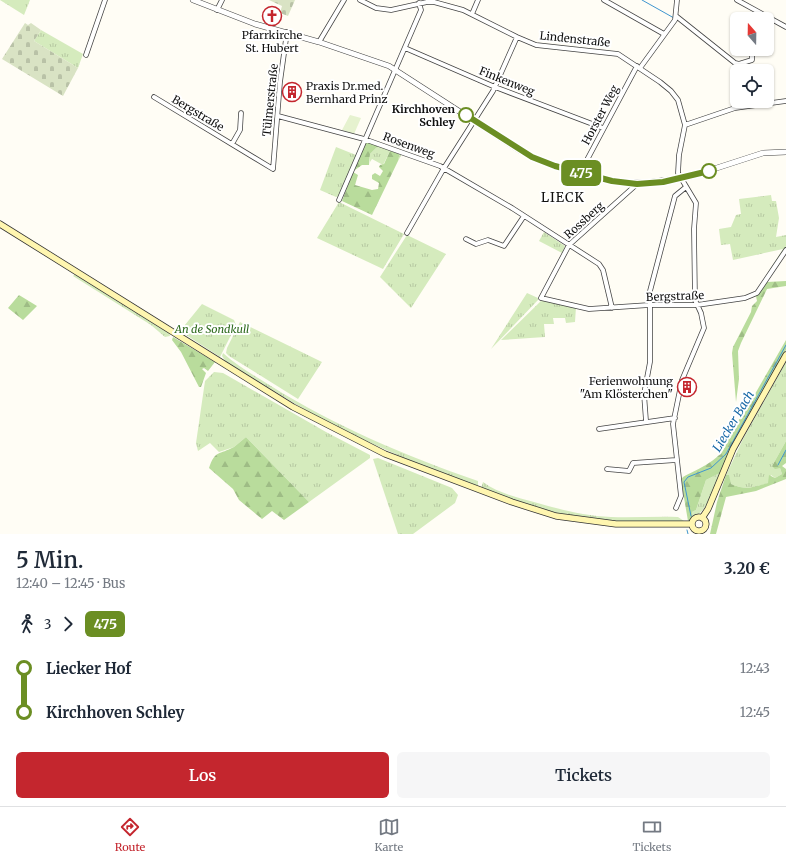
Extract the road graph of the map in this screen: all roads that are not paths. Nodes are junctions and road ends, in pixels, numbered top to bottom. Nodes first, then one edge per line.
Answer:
1 (105, 0) edge
2 (193, 0) edge
3 (222, 0) edge
4 (344, 0) edge
5 (360, 0) edge
6 (478, 0) edge
7 (604, 0) edge
8 (677, 0) edge
9 (737, 0) edge
10 (419, 3) junction
11 (217, 10) junction
12 (758, 12) edge
13 (472, 14) junction
14 (676, 16) junction
15 (774, 21) edge
16 (786, 27) edge
17 (287, 32) junction
18 (664, 34) junction
19 (516, 37) junction
20 (319, 42) junction
21 (405, 48) junction
22 (86, 55) dead end
23 (752, 56) edge
24 (638, 67) junction
25 (396, 70) junction
26 (495, 87) junction
27 (154, 97) dead end
28 (786, 101) edge
29 (241, 113) dead end
30 (278, 116) junction
31 (473, 121) junction
32 (685, 124) junction
33 (603, 128) junction
34 (364, 139) junction
35 (232, 144) junction
36 (786, 152) edge
37 (444, 168) junction
38 (273, 169) joint
39 (580, 173) junction
40 (681, 179) junction
41 (637, 184) junction
42 (686, 187) junction
43 (339, 200) dead end
44 (524, 216) junction
45 (0, 224) edge
46 (407, 233) dead end
47 (466, 239) dead end
48 (569, 245) junction
49 (504, 246) junction
50 (786, 250) edge
51 (506, 251) dead end
52 (542, 298) joint
53 (649, 305) junction
54 (697, 305) junction
55 (612, 308) junction
56 (786, 355) edge
57 (674, 418) junction
58 (646, 421) junction
59 (599, 428) dead end
60 (676, 460) junction
61 (607, 469) dead end
62 (676, 508) dead end
63 (702, 518) junction
64 (692, 524) junction
65 (700, 532) edge

1 - 22 street
2 - 11 street
3 - 11 street
4 - 20 street
5 - 10 street, Lindenstraße
6 - 13 street
7 - 18 street
8 - 14 street
9 - 12 street
10 - 13 street, Lindenstraße
10 - 21 street
11 - 17 street
13 - 19 street, Lindenstraße
14 - 18 street, Horster Weg
14 - 23 street
15 - 16 street
17 - 20 street
17 - 30 street, Tülmerstraße
18 - 24 street, Horster Weg
19 - 24 street, Lindenstraße
19 - 26 street
20 - 25 street
21 - 25 street
21 - 26 street, Finkenweg
24 - 32 street, Lindenstraße
24 - 33 street, Horster Weg
25 - 31 street
25 - 34 street
26 - 31 street
26 - 33 street, Finkenweg
27 - 35 street, Bergstraße
28 - 32 street
29 - 35 street, Bergstraße
30 - 34 street, Rosenweg
30 - 38 street, Tülmerstraße
31 - 37 street
31 - 39 street
32 - 40 street, Lindenstraße
33 - 39 street, Horster Weg
34 - 37 street, Rosenweg
34 - 43 street
35 - 38 street, Bergstraße
36 - 40 street
37 - 44 street, Rosenweg
37 - 46 street
39 - 41 street
40 - 41 street
40 - 42 street
41 - 48 street, Rossberg
42 - 53 street
42 - 54 street
44 - 48 street, Rosenweg
44 - 49 street
45 - 64 main road
47 - 49 street
48 - 52 street, Rossberg
48 - 55 street, Rosenweg
49 - 51 street
50 - 54 street, Bergstraße
52 - 55 street, Bergstraße
53 - 54 street, Bergstraße
53 - 55 street, Bergstraße
53 - 58 street
54 - 57 street
56 - 63 main road
57 - 58 street
57 - 60 street
58 - 59 street
60 - 61 street
60 - 62 street
63 - 64 main road
63 - 65 main road
64 - 65 main road

